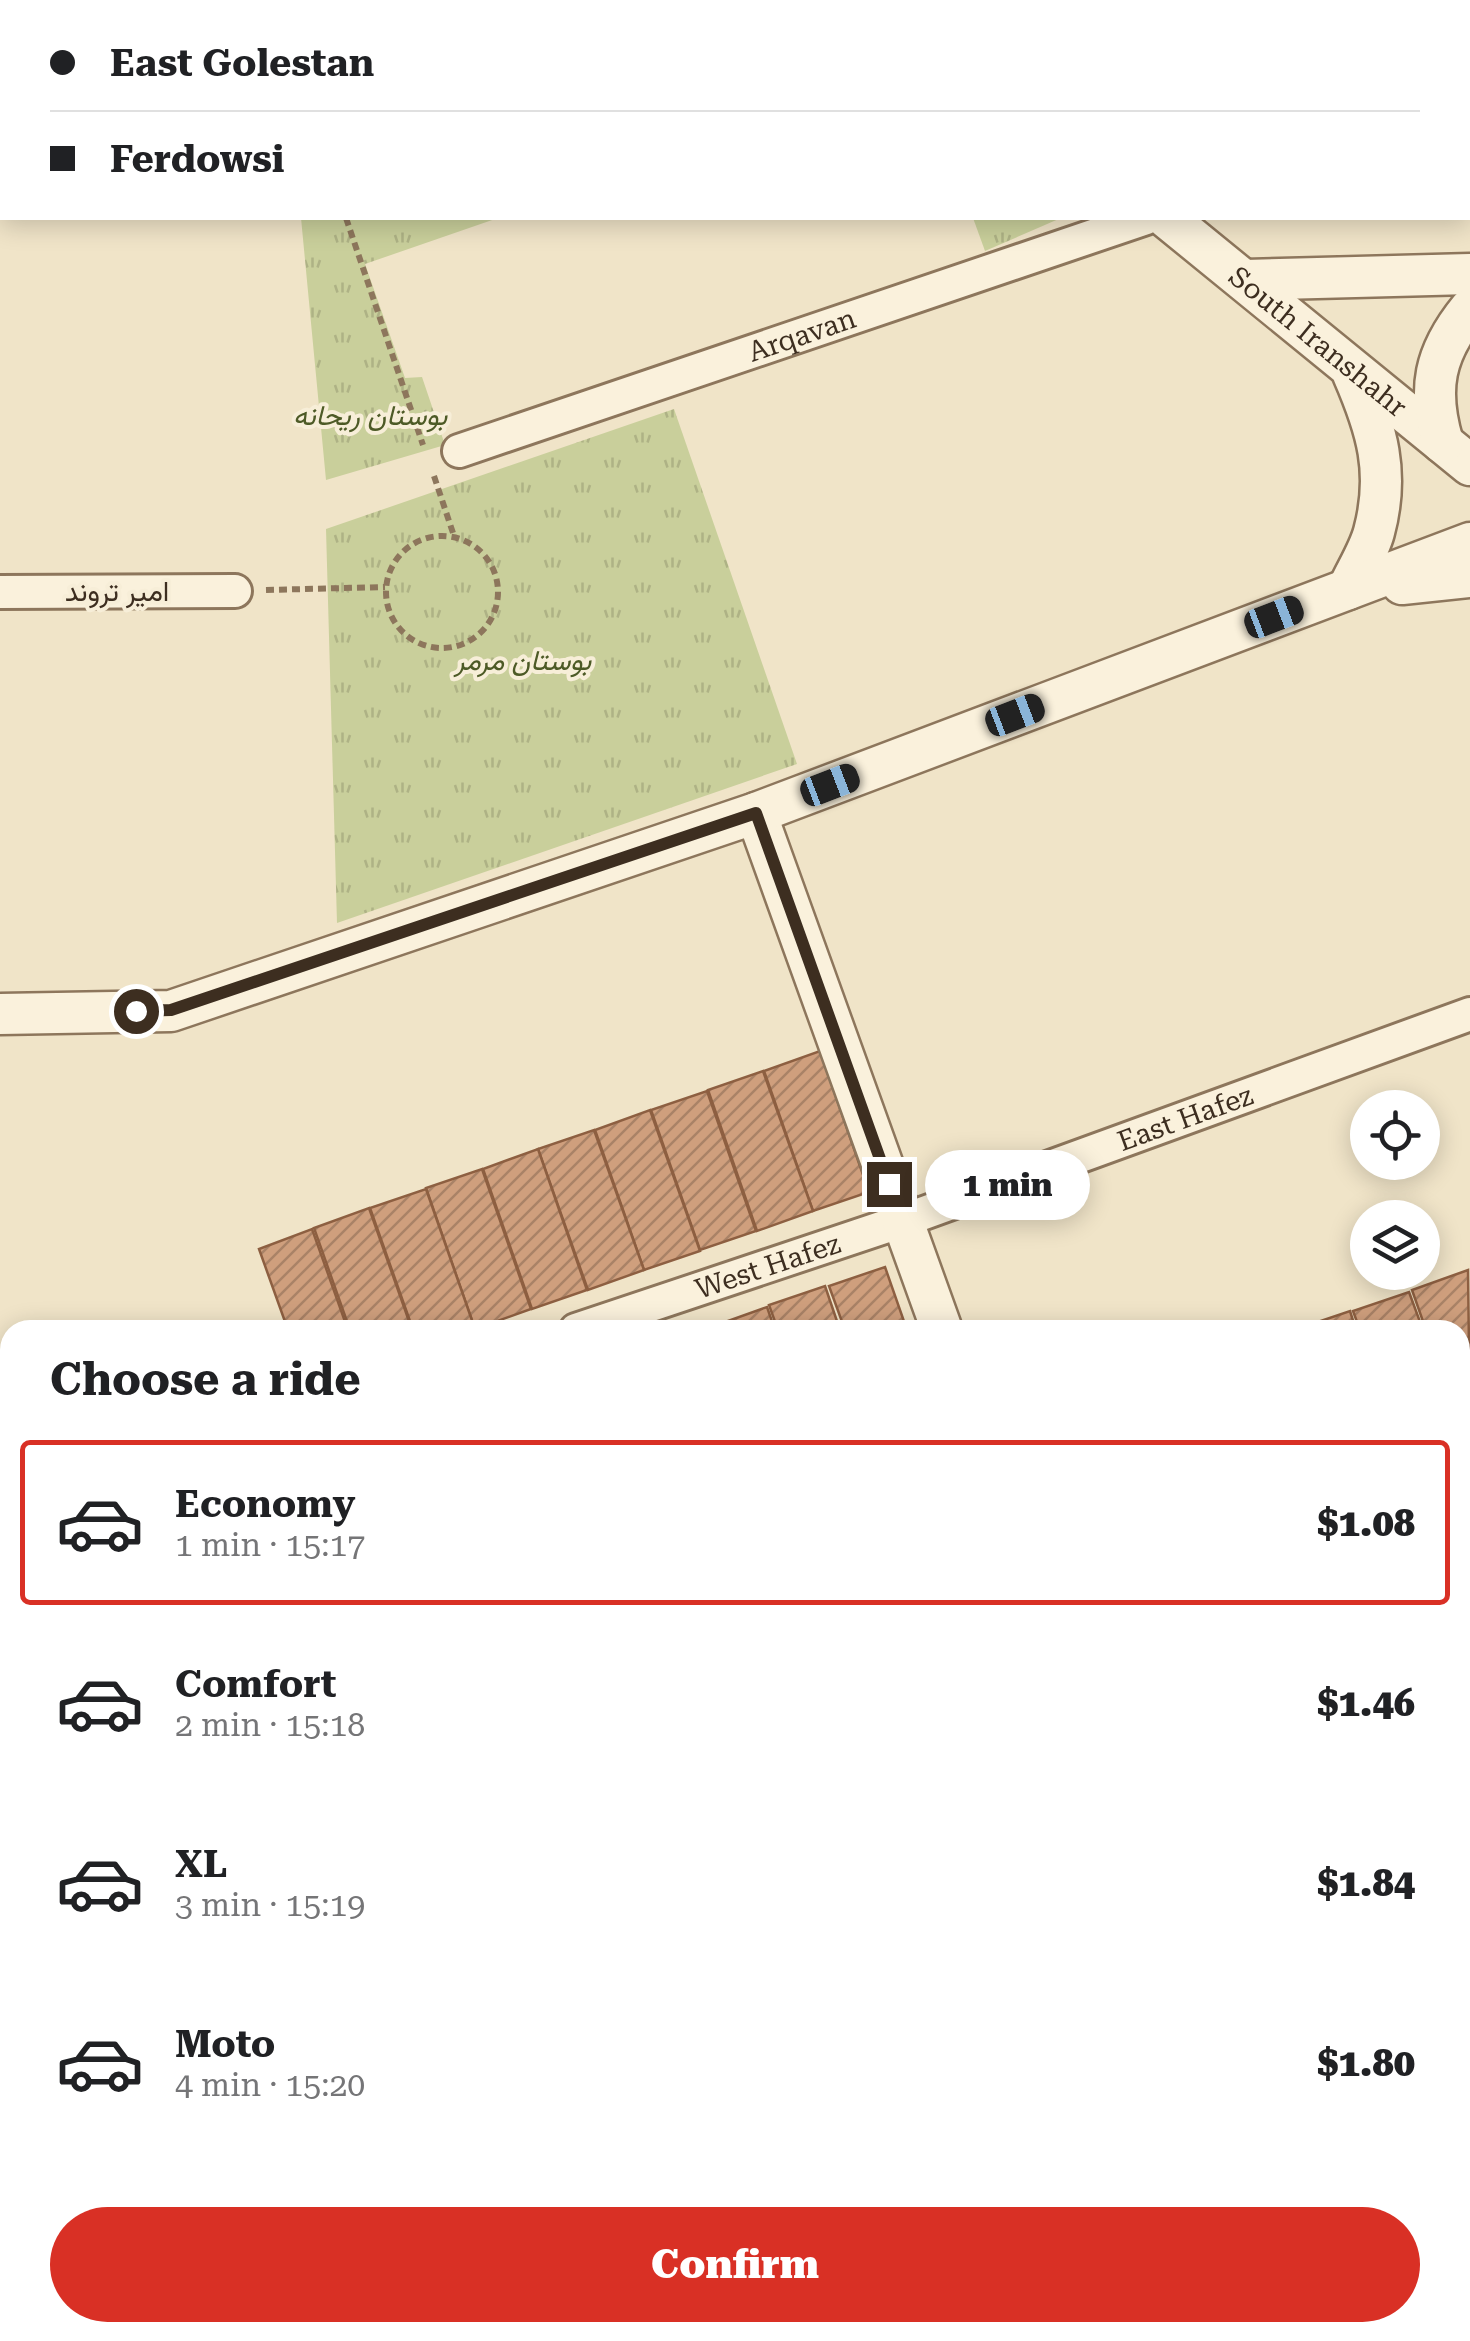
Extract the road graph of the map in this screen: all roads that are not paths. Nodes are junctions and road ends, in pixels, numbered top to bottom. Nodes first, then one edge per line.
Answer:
1 (1140, 220) edge
2 (1170, 220) edge
3 (1470, 274) edge
4 (1246, 280) junction
5 (1470, 310) edge
6 (1349, 366) junction
7 (459, 450) dead end
8 (1457, 454) edge
9 (1470, 542) edge
10 (1470, 578) edge
11 (1348, 589) junction
12 (235, 590) road end
13 (0, 592) edge
14 (756, 813) junction
15 (0, 1014) edge
16 (1470, 1014) edge
17 (902, 1220) junction
18 (606, 1320) edge
19 (938, 1320) edge

1 - 7 street, Arqavan
2 - 4 street, South Iranshahr
3 - 4 street
4 - 6 street, South Iranshahr
5 - 8 street
6 - 8 street, South Iranshahr
6 - 11 street
9 - 11 street
10 - 11 street
11 - 14 street
12 - 13 street, امیر تروند
14 - 15 street
14 - 17 street
16 - 17 street, East Hafez
17 - 18 street, West Hafez
17 - 19 street

